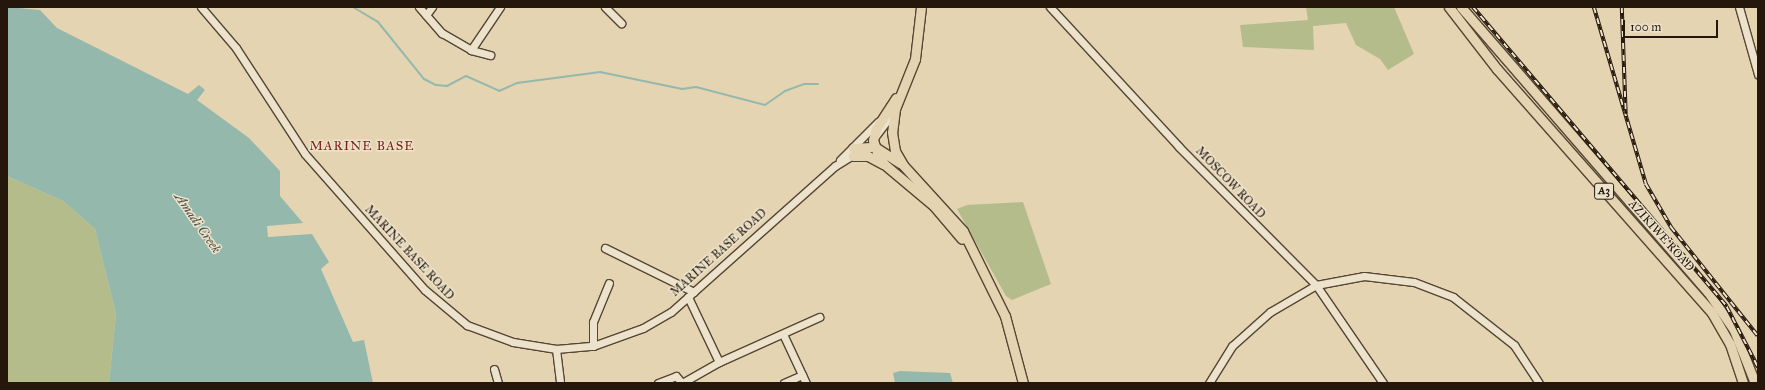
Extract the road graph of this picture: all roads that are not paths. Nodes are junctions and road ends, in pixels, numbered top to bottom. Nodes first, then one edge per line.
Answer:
1 (201, 7) edge
2 (419, 7) edge
3 (432, 7) edge
4 (500, 7) edge
5 (605, 7) edge
6 (921, 7) edge
7 (1050, 7) edge
8 (1448, 7) edge
9 (1461, 7) edge
10 (1739, 7) edge
11 (426, 15) junction
12 (621, 23) dead end
13 (470, 50) junction
14 (490, 55) dead end
15 (1758, 74) edge
16 (904, 87) junction
17 (895, 108) junction
18 (879, 120) junction
19 (874, 143) junction
20 (853, 152) junction
21 (884, 164) junction
22 (903, 165) junction
23 (605, 248) dead end
24 (976, 256) junction
25 (610, 283) dead end
26 (1316, 285) junction
27 (694, 292) junction
28 (688, 297) junction
29 (819, 317) dead end
30 (783, 334) junction
31 (593, 346) junction
32 (556, 349) junction
33 (719, 362) junction
34 (494, 369) dead end
35 (802, 375) junction
36 (682, 382) edge
37 (498, 383) edge
38 (560, 383) edge
39 (658, 383) edge
40 (784, 383) edge
41 (806, 383) edge
42 (1024, 383) edge
43 (1209, 383) edge
44 (1384, 383) edge
45 (1539, 383) edge
46 (1744, 383) edge
47 (1755, 383) edge

1 - 32 street, MARINE BASE ROAD
2 - 11 street
3 - 11 street
4 - 13 street
5 - 12 street
6 - 16 main road
7 - 26 street, MOSCOW ROAD
8 - 46 main road, AZIKIWE ROAD / A3
9 - 47 main road, AZIKIWE ROAD / A3
10 - 15 street
11 - 13 street
13 - 14 street
16 - 17 main road
16 - 18 main road
17 - 19 street
17 - 22 main road
18 - 19 main road
18 - 20 street, MARINE BASE ROAD
19 - 20 main road
19 - 21 main road
19 - 22 main road
20 - 21 main road
20 - 27 street, MARINE BASE ROAD
21 - 24 main road
22 - 24 main road
23 - 27 street
24 - 42 main road
25 - 31 street
26 - 43 street
26 - 44 street, MOSCOW ROAD
26 - 45 street
27 - 28 street, MARINE BASE ROAD
28 - 31 street, MARINE BASE ROAD
28 - 33 street
29 - 30 street
30 - 33 street
30 - 35 street
31 - 32 street, MARINE BASE ROAD
32 - 38 street
33 - 36 street
34 - 37 street
35 - 40 street
35 - 41 street
36 - 39 street

